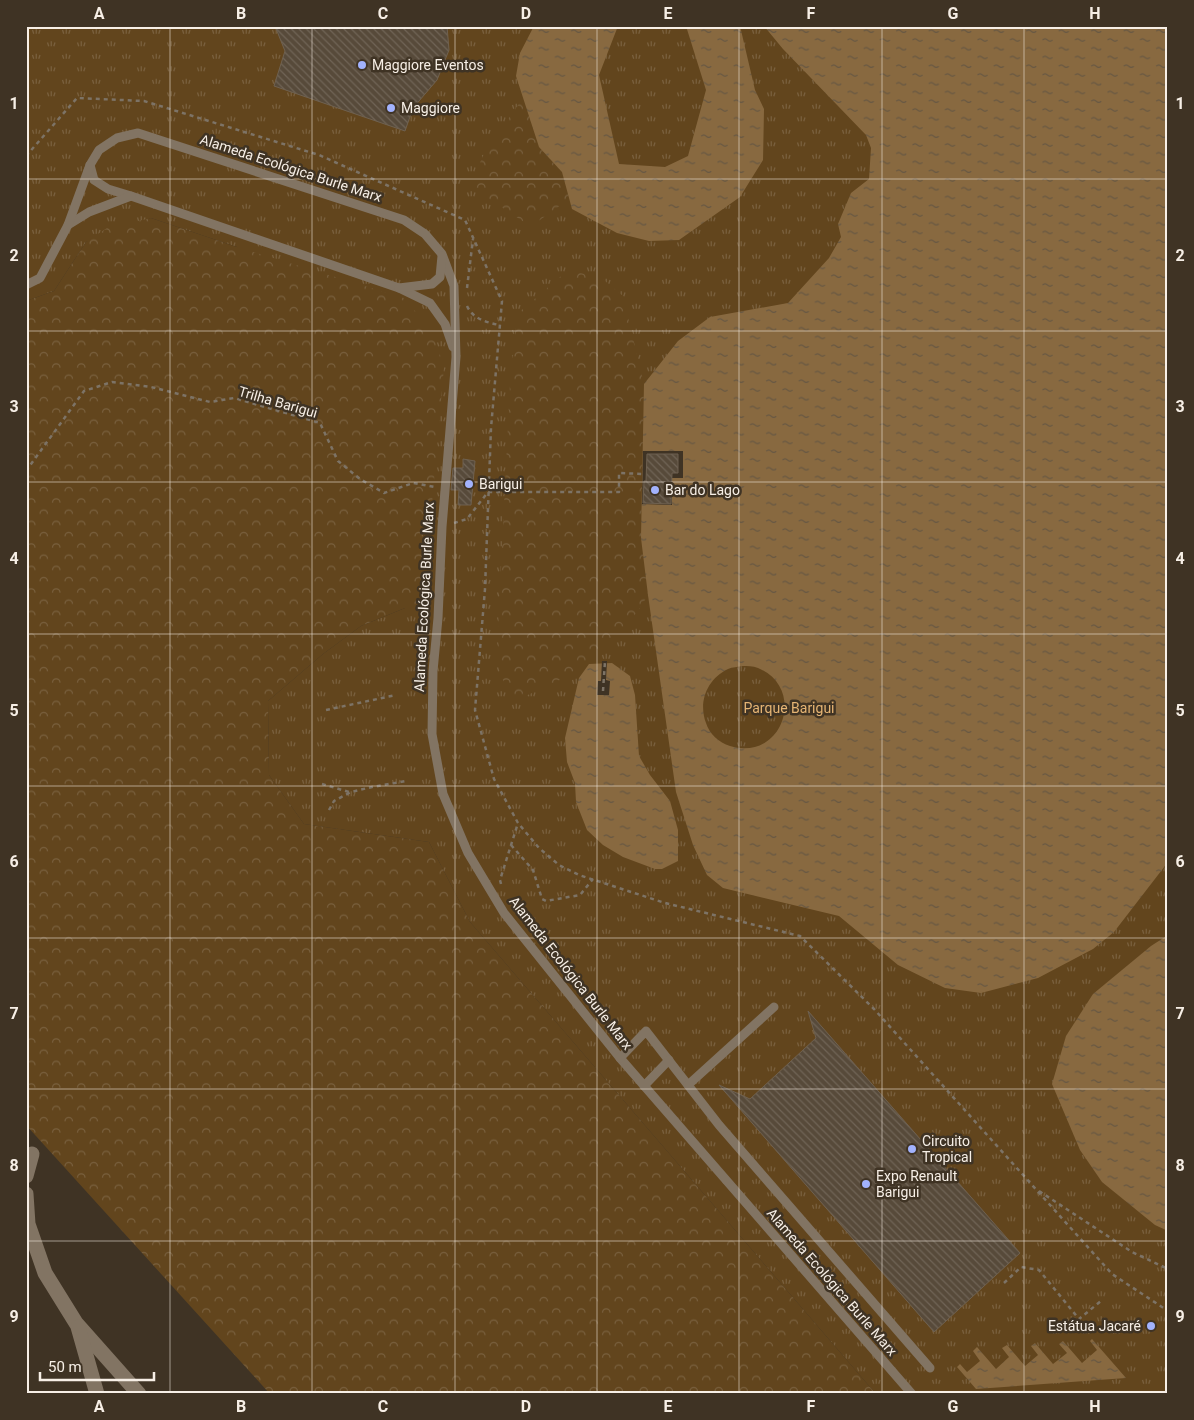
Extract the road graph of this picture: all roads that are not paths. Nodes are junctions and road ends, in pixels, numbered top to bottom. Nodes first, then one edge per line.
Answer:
1 (90, 166) junction
2 (131, 196) junction
3 (68, 225) junction
4 (442, 254) junction
5 (26, 285) edge
6 (399, 288) junction
7 (456, 357) junction
8 (774, 1007) dead end
9 (620, 1058) junction
10 (669, 1060) junction
11 (688, 1085) junction
12 (644, 1086) junction
13 (32, 1154) dead end
14 (26, 1176) edge
15 (26, 1194) edge
16 (76, 1323) junction
17 (930, 1368) dead end
18 (97, 1394) edge
19 (139, 1394) edge
20 (912, 1394) edge

1 - 2 lane, Alameda Ecológica Burle Marx
1 - 3 lane, Alameda Ecológica Burle Marx
1 - 4 lane, Alameda Ecológica Burle Marx
2 - 3 lane
2 - 6 lane, Alameda Ecológica Burle Marx
3 - 5 lane, Alameda Ecológica Burle Marx
4 - 6 lane
4 - 7 lane, Alameda Ecológica Burle Marx
6 - 7 lane, Alameda Ecológica Burle Marx
7 - 9 lane, Alameda Ecológica Burle Marx
8 - 11 lane
9 - 10 lane
9 - 12 lane, Alameda Ecológica Burle Marx
10 - 11 lane
10 - 12 lane
11 - 17 lane
12 - 20 lane, Alameda Ecológica Burle Marx
13 - 14 street
15 - 16 street
16 - 18 street
16 - 19 street

